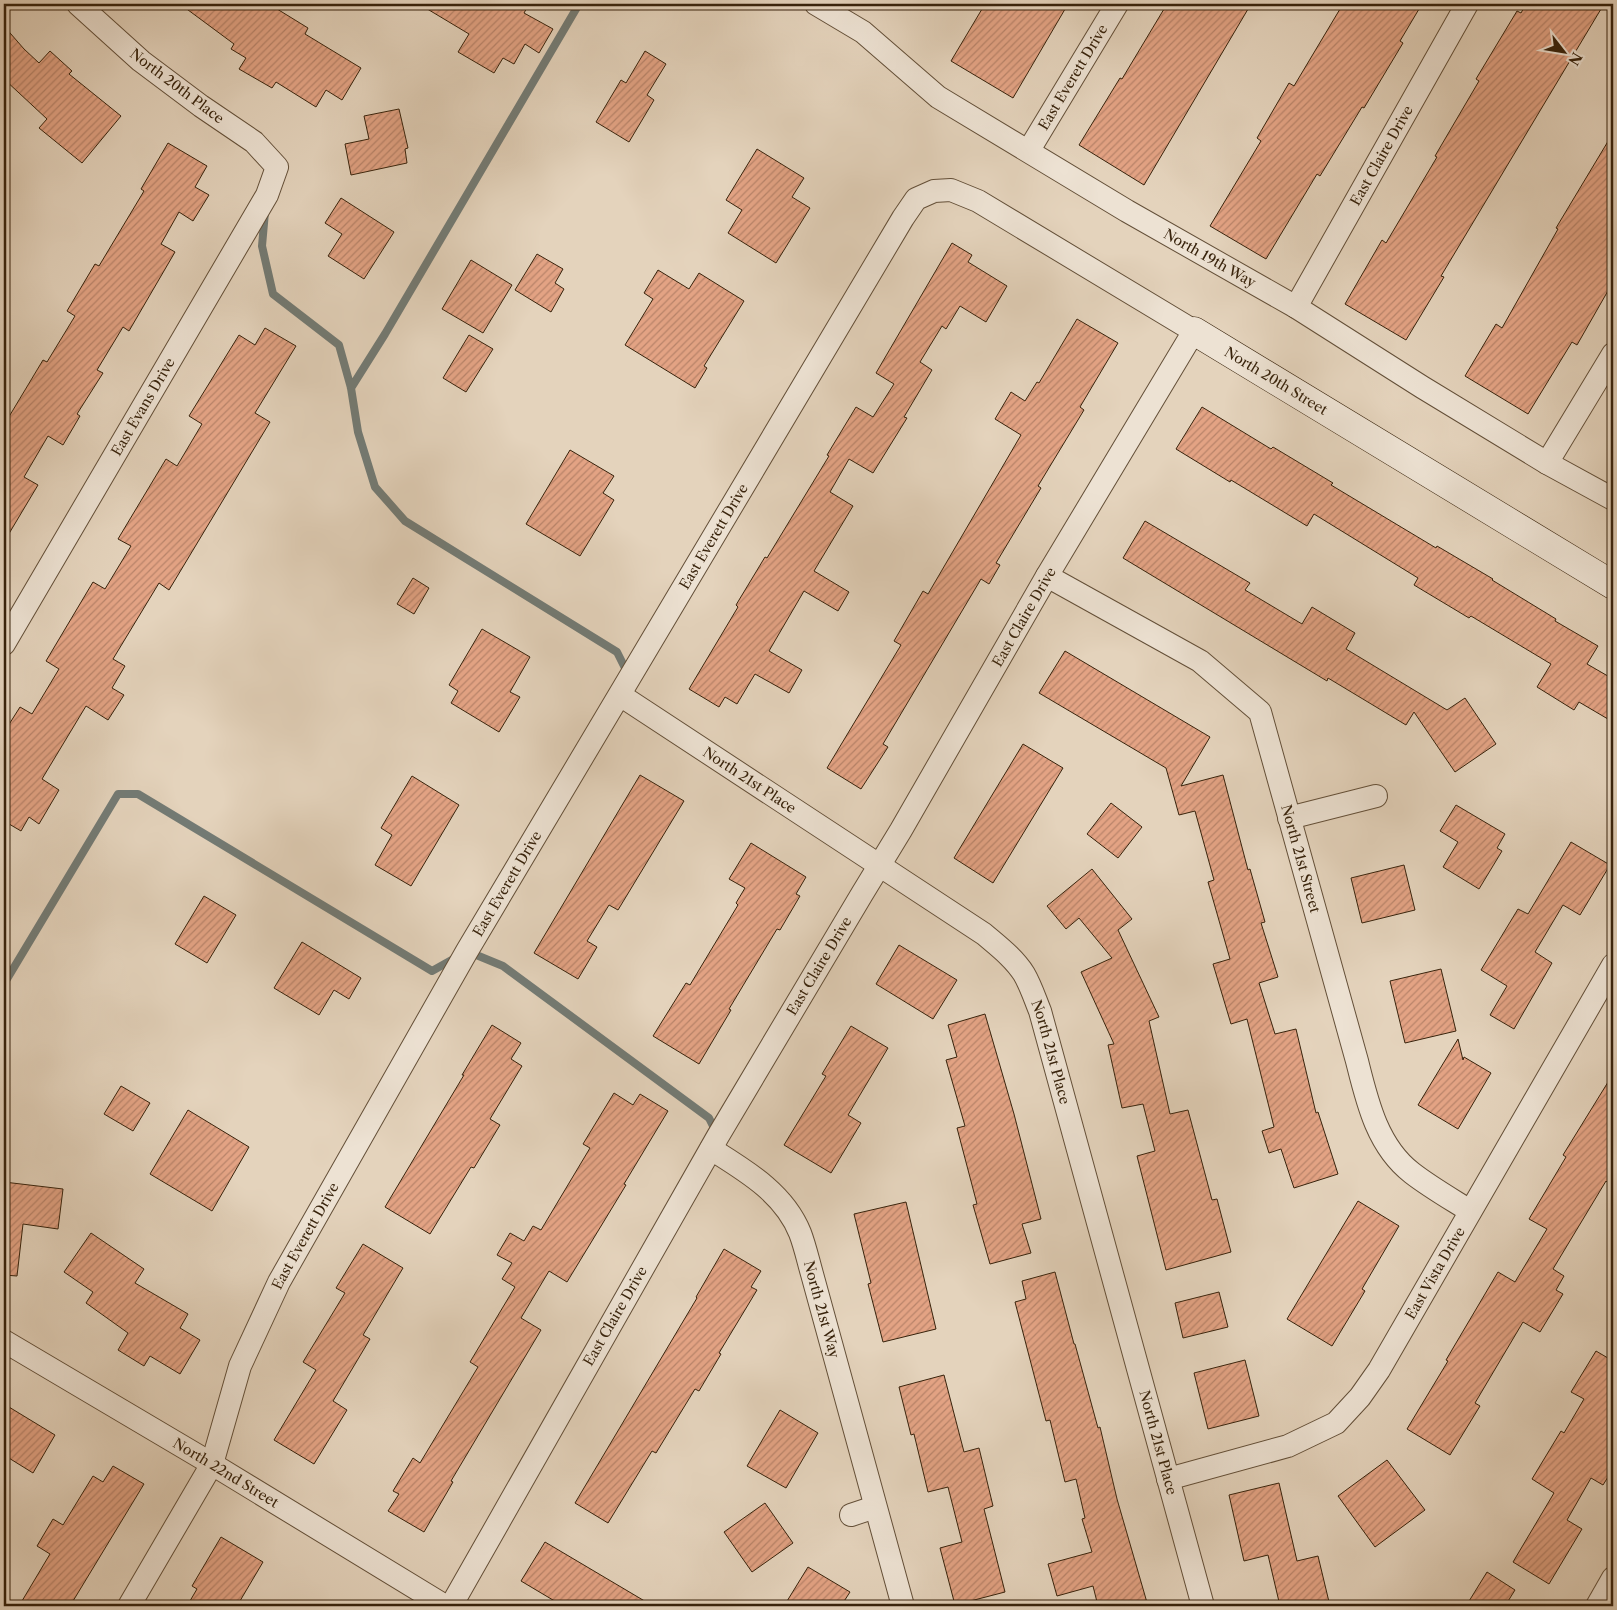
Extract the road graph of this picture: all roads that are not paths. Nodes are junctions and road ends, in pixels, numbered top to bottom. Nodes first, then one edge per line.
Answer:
1 (78, 4) edge
2 (816, 4) edge
3 (1117, 4) edge
4 (1467, 4) edge
5 (1028, 150) junction
6 (277, 167) joint
7 (934, 191) joint
8 (1296, 306) junction
9 (1194, 330) junction
10 (1613, 354) edge
11 (1547, 463) junction
12 (1613, 499) edge
13 (1047, 576) junction
14 (1613, 585) edge
15 (4, 644) edge
16 (620, 695) junction
17 (1376, 796) dead end
18 (1289, 818) junction
19 (880, 864) junction
20 (1613, 965) edge
21 (711, 1149) junction
22 (1470, 1212) junction
23 (4, 1341) edge
24 (212, 1464) junction
25 (1168, 1479) junction
26 (875, 1507) junction
27 (851, 1515) dead end
28 (1613, 1578) edge
29 (129, 1606) edge
30 (446, 1606) edge
31 (451, 1606) edge
32 (903, 1606) edge
33 (1203, 1606) edge
34 (1597, 1606) edge

1 - 6 street, North 20th Place
2 - 5 street, North 19th Way
3 - 5 street, East Everett Drive
4 - 8 street, East Claire Drive
5 - 8 street, North 19th Way
6 - 15 street, East Evans Drive
7 - 9 street, North 20th Street
7 - 16 street, East Everett Drive
8 - 11 street, North 19th Way
9 - 13 street, East Claire Drive
9 - 14 street, North 20th Street
10 - 11 street
11 - 12 street, North 19th Way
13 - 18 street, North 21st Street
13 - 19 street, East Claire Drive
16 - 19 street, North 21st Place
16 - 24 street, East Everett Drive
17 - 18 street
18 - 22 street, North 21st Street
19 - 21 street, East Claire Drive
19 - 25 street, North 21st Place
20 - 22 street, East Vista Drive
21 - 26 street, North 21st Way
21 - 31 street, East Claire Drive
22 - 25 street, East Vista Drive
23 - 24 street, North 22nd Street
24 - 29 street, East Everett Drive
24 - 30 street, North 22nd Street
25 - 33 street, North 21st Place
26 - 27 street
26 - 32 street, North 21st Way
28 - 34 street

